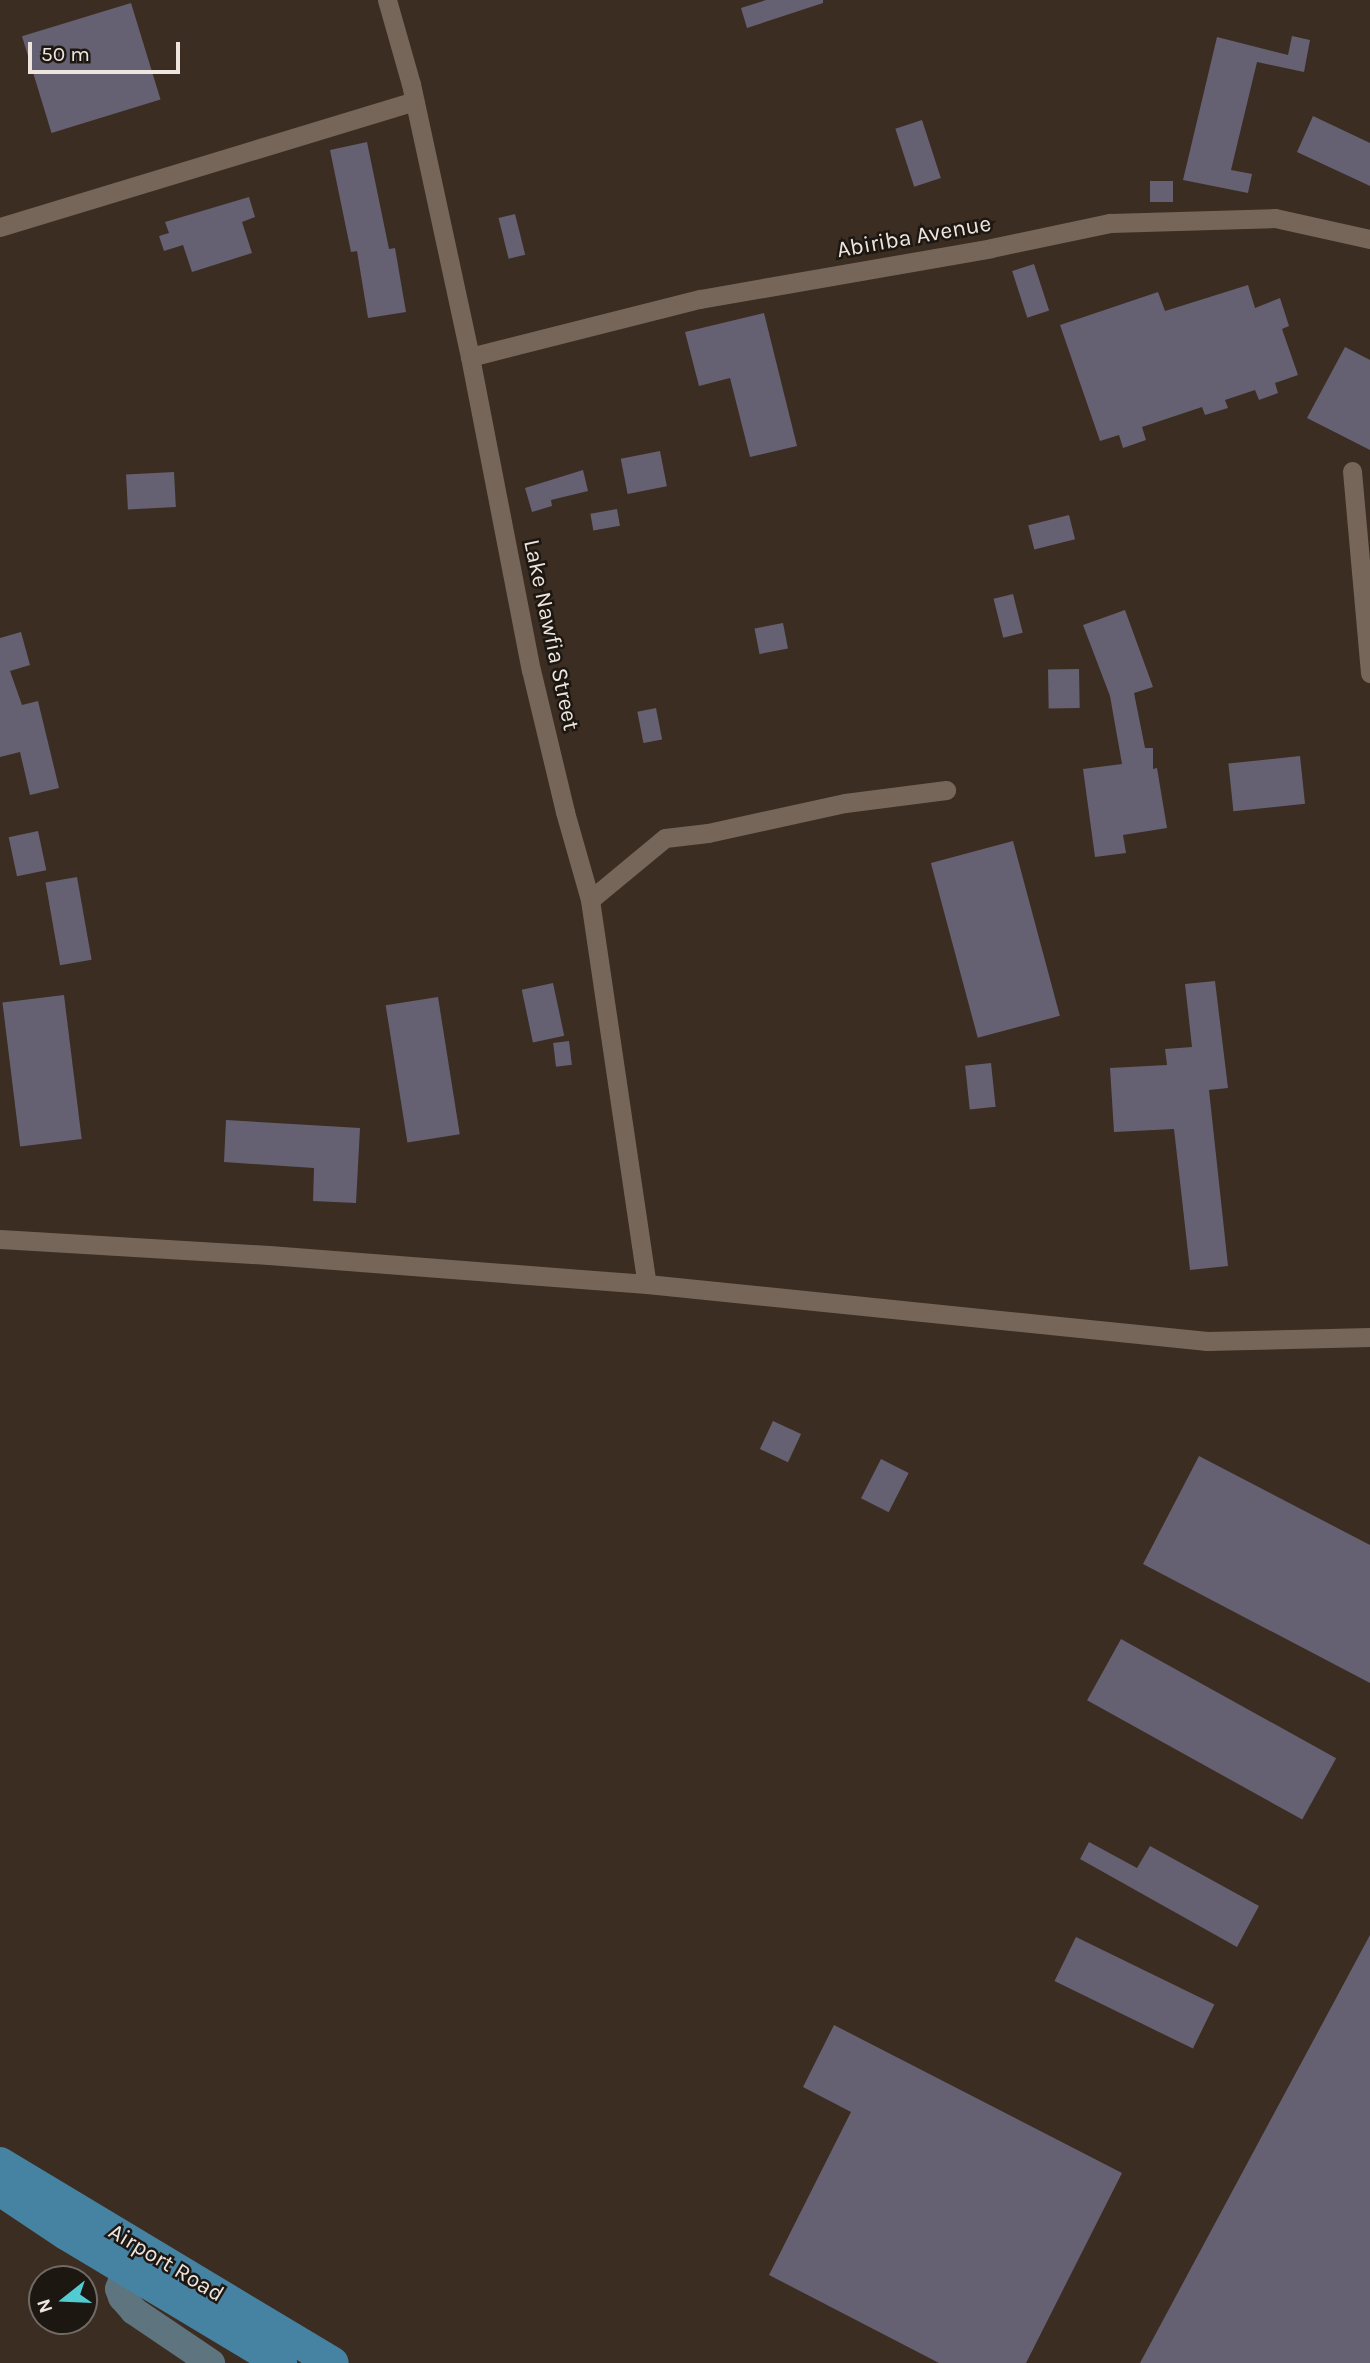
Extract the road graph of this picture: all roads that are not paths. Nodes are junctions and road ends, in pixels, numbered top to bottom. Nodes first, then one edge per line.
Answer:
1 (387, 0) edge
2 (414, 101) junction
3 (0, 227) edge
4 (1370, 239) edge
5 (470, 358) junction
6 (1352, 471) dead end
7 (1370, 673) edge
8 (946, 790) dead end
9 (590, 901) junction
10 (0, 1239) edge
11 (647, 1284) junction
12 (1370, 1337) edge
13 (0, 2163) edge
14 (0, 2190) edge
15 (74, 2223) junction
16 (135, 2260) junction
17 (211, 2363) edge
18 (281, 2363) edge
19 (333, 2363) edge

1 - 2 street, Lake Nawfia Street
2 - 3 street
2 - 5 street, Lake Nawfia Street
4 - 5 street, Abiriba Avenue
5 - 9 street, Lake Nawfia Street
6 - 7 street
8 - 9 street
9 - 11 street, Lake Nawfia Street
10 - 11 street
11 - 12 street
13 - 15 main road, Airport Road
14 - 15 main road, Airport Road
15 - 16 main road, Airport Road
16 - 17 main road
16 - 18 main road, Airport Road
16 - 19 main road, Airport Road

